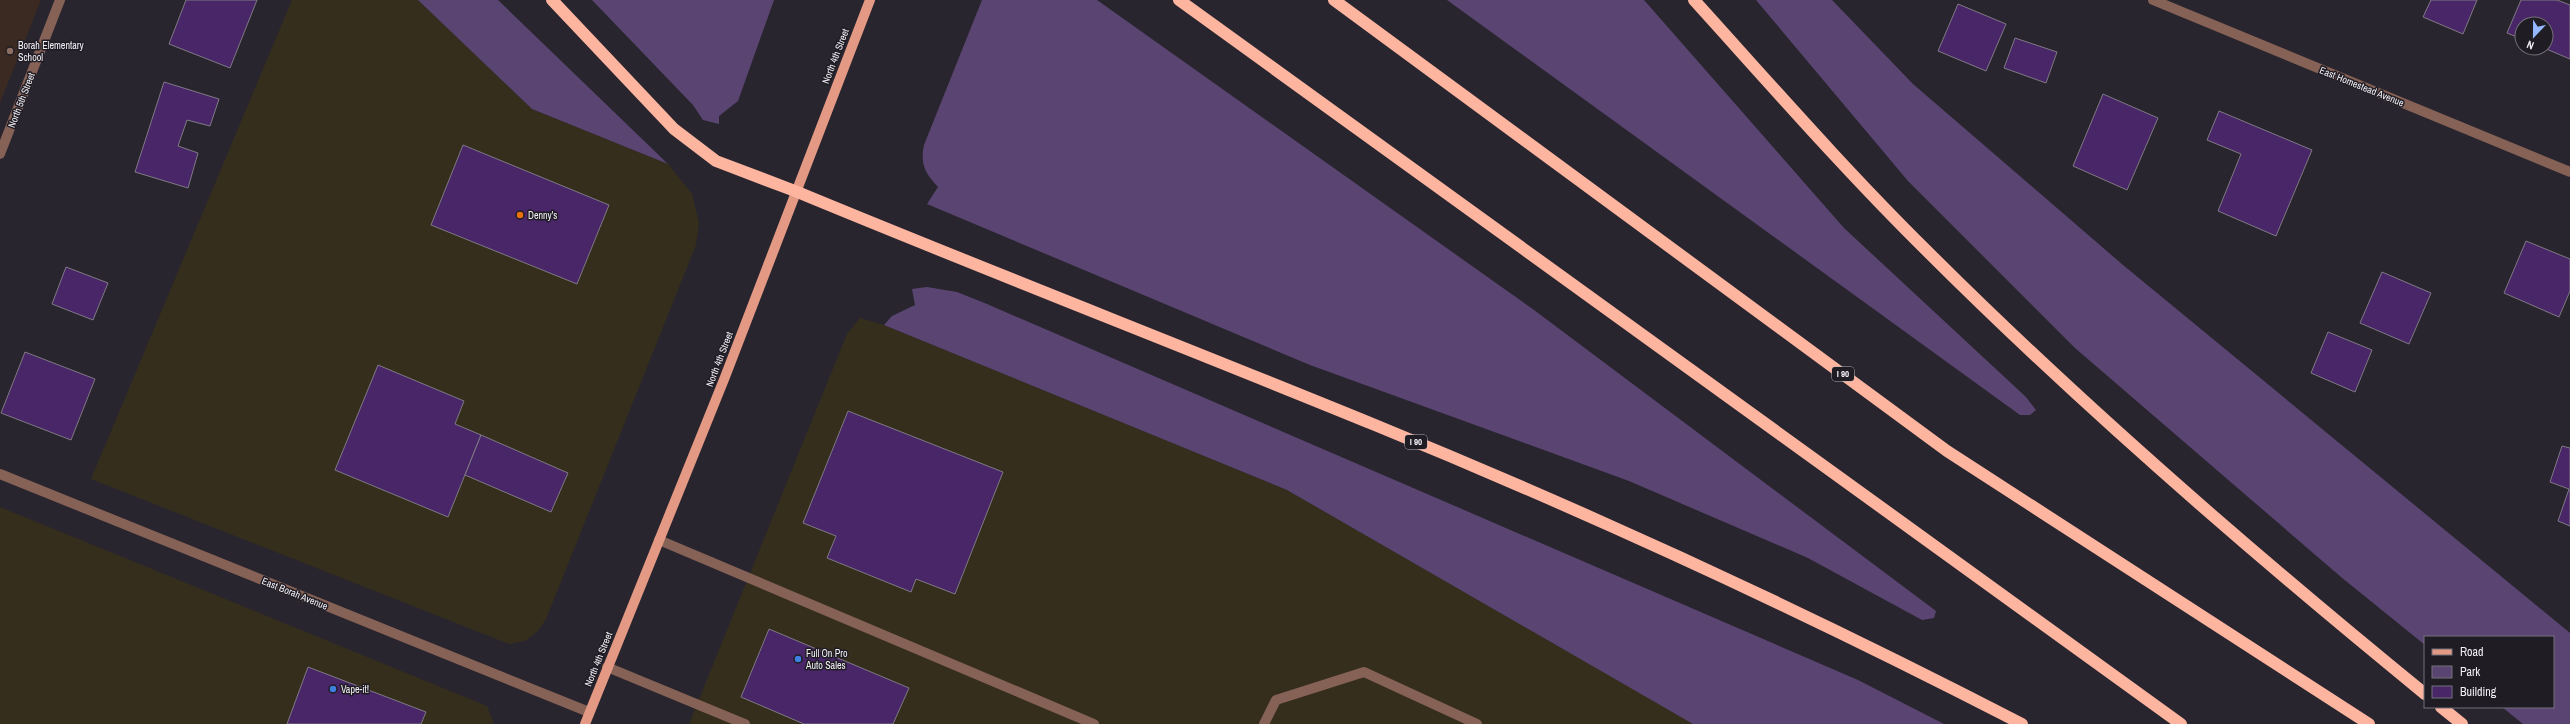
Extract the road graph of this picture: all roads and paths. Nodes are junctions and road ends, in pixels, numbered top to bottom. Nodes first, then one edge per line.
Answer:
1 (60, 0) edge
2 (552, 0) edge
3 (870, 0) edge
4 (1179, 0) edge
5 (1334, 0) edge
6 (1694, 0) edge
7 (2153, 0) edge
8 (0, 154) edge
9 (2570, 172) edge
10 (795, 191) junction
11 (0, 474) edge
12 (659, 540) junction
13 (607, 668) junction
14 (2424, 693) edge
15 (2442, 708) edge
16 (589, 712) junction
17 (585, 724) edge
18 (745, 724) edge
19 (1094, 724) edge
20 (1264, 724) edge
21 (1477, 724) edge
22 (2022, 724) edge
23 (2181, 724) edge
24 (2369, 724) edge
25 (2462, 724) edge

1 - 8 street, North 5th Street
2 - 10 highway
3 - 10 main road, North 4th Street
4 - 23 highway
5 - 24 highway, I 90
6 - 14 highway
7 - 9 street, East Homestead Avenue
10 - 12 main road, North 4th Street
10 - 22 highway, I 90
11 - 16 street, East Borah Avenue
12 - 13 main road, North 4th Street
12 - 19 street
13 - 16 main road, North 4th Street
13 - 18 street
15 - 25 highway
16 - 17 main road, North 4th Street
20 - 21 street

